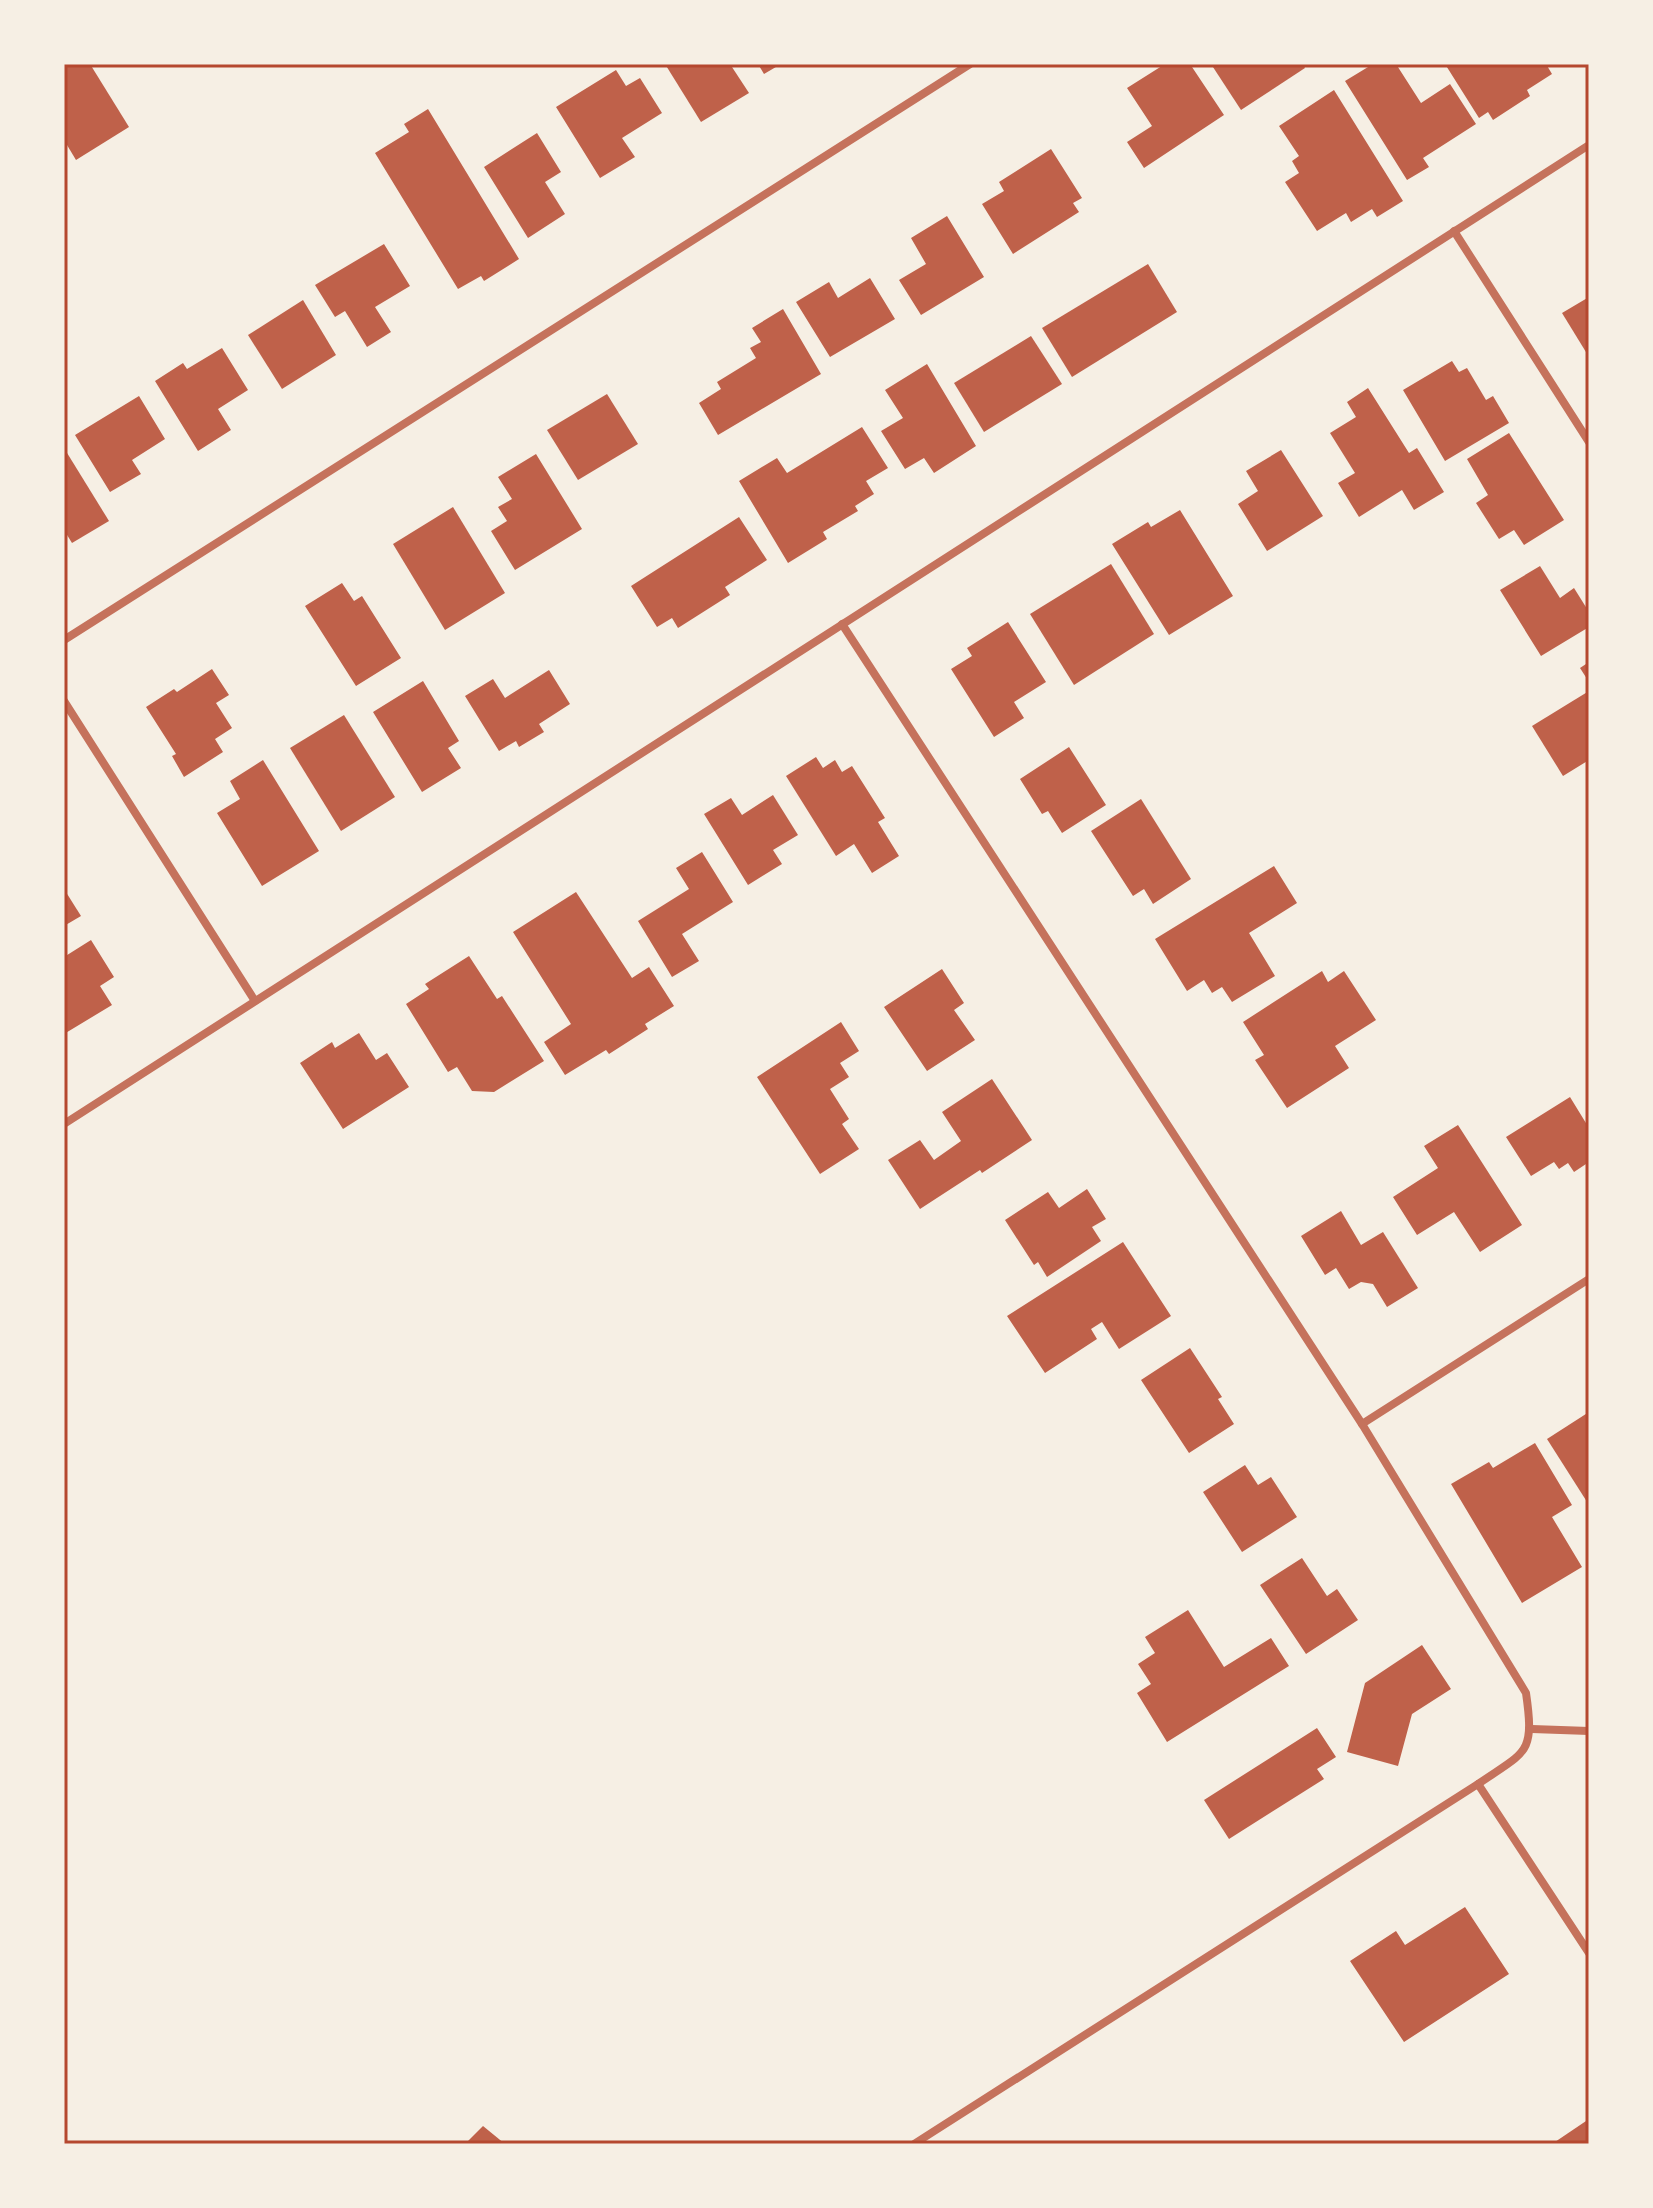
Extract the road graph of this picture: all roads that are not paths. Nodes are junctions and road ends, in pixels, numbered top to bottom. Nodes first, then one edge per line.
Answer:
1 (970, 64) edge
2 (1589, 145) edge
3 (1454, 231) junction
4 (1589, 442) edge
5 (842, 624) junction
6 (64, 640) edge
7 (64, 701) edge
8 (255, 1001) junction
9 (64, 1124) edge
10 (1589, 1279) edge
11 (1362, 1424) junction
12 (1532, 1729) junction
13 (1589, 1731) edge
14 (1478, 1784) junction
15 (1589, 1953) edge
16 (914, 2144) edge

1 - 6 street
2 - 3 street
3 - 4 street
3 - 5 street
5 - 8 street
5 - 11 street
7 - 8 street
8 - 9 street
10 - 11 street
11 - 12 street
12 - 13 street
12 - 14 street
14 - 15 street
14 - 16 street

